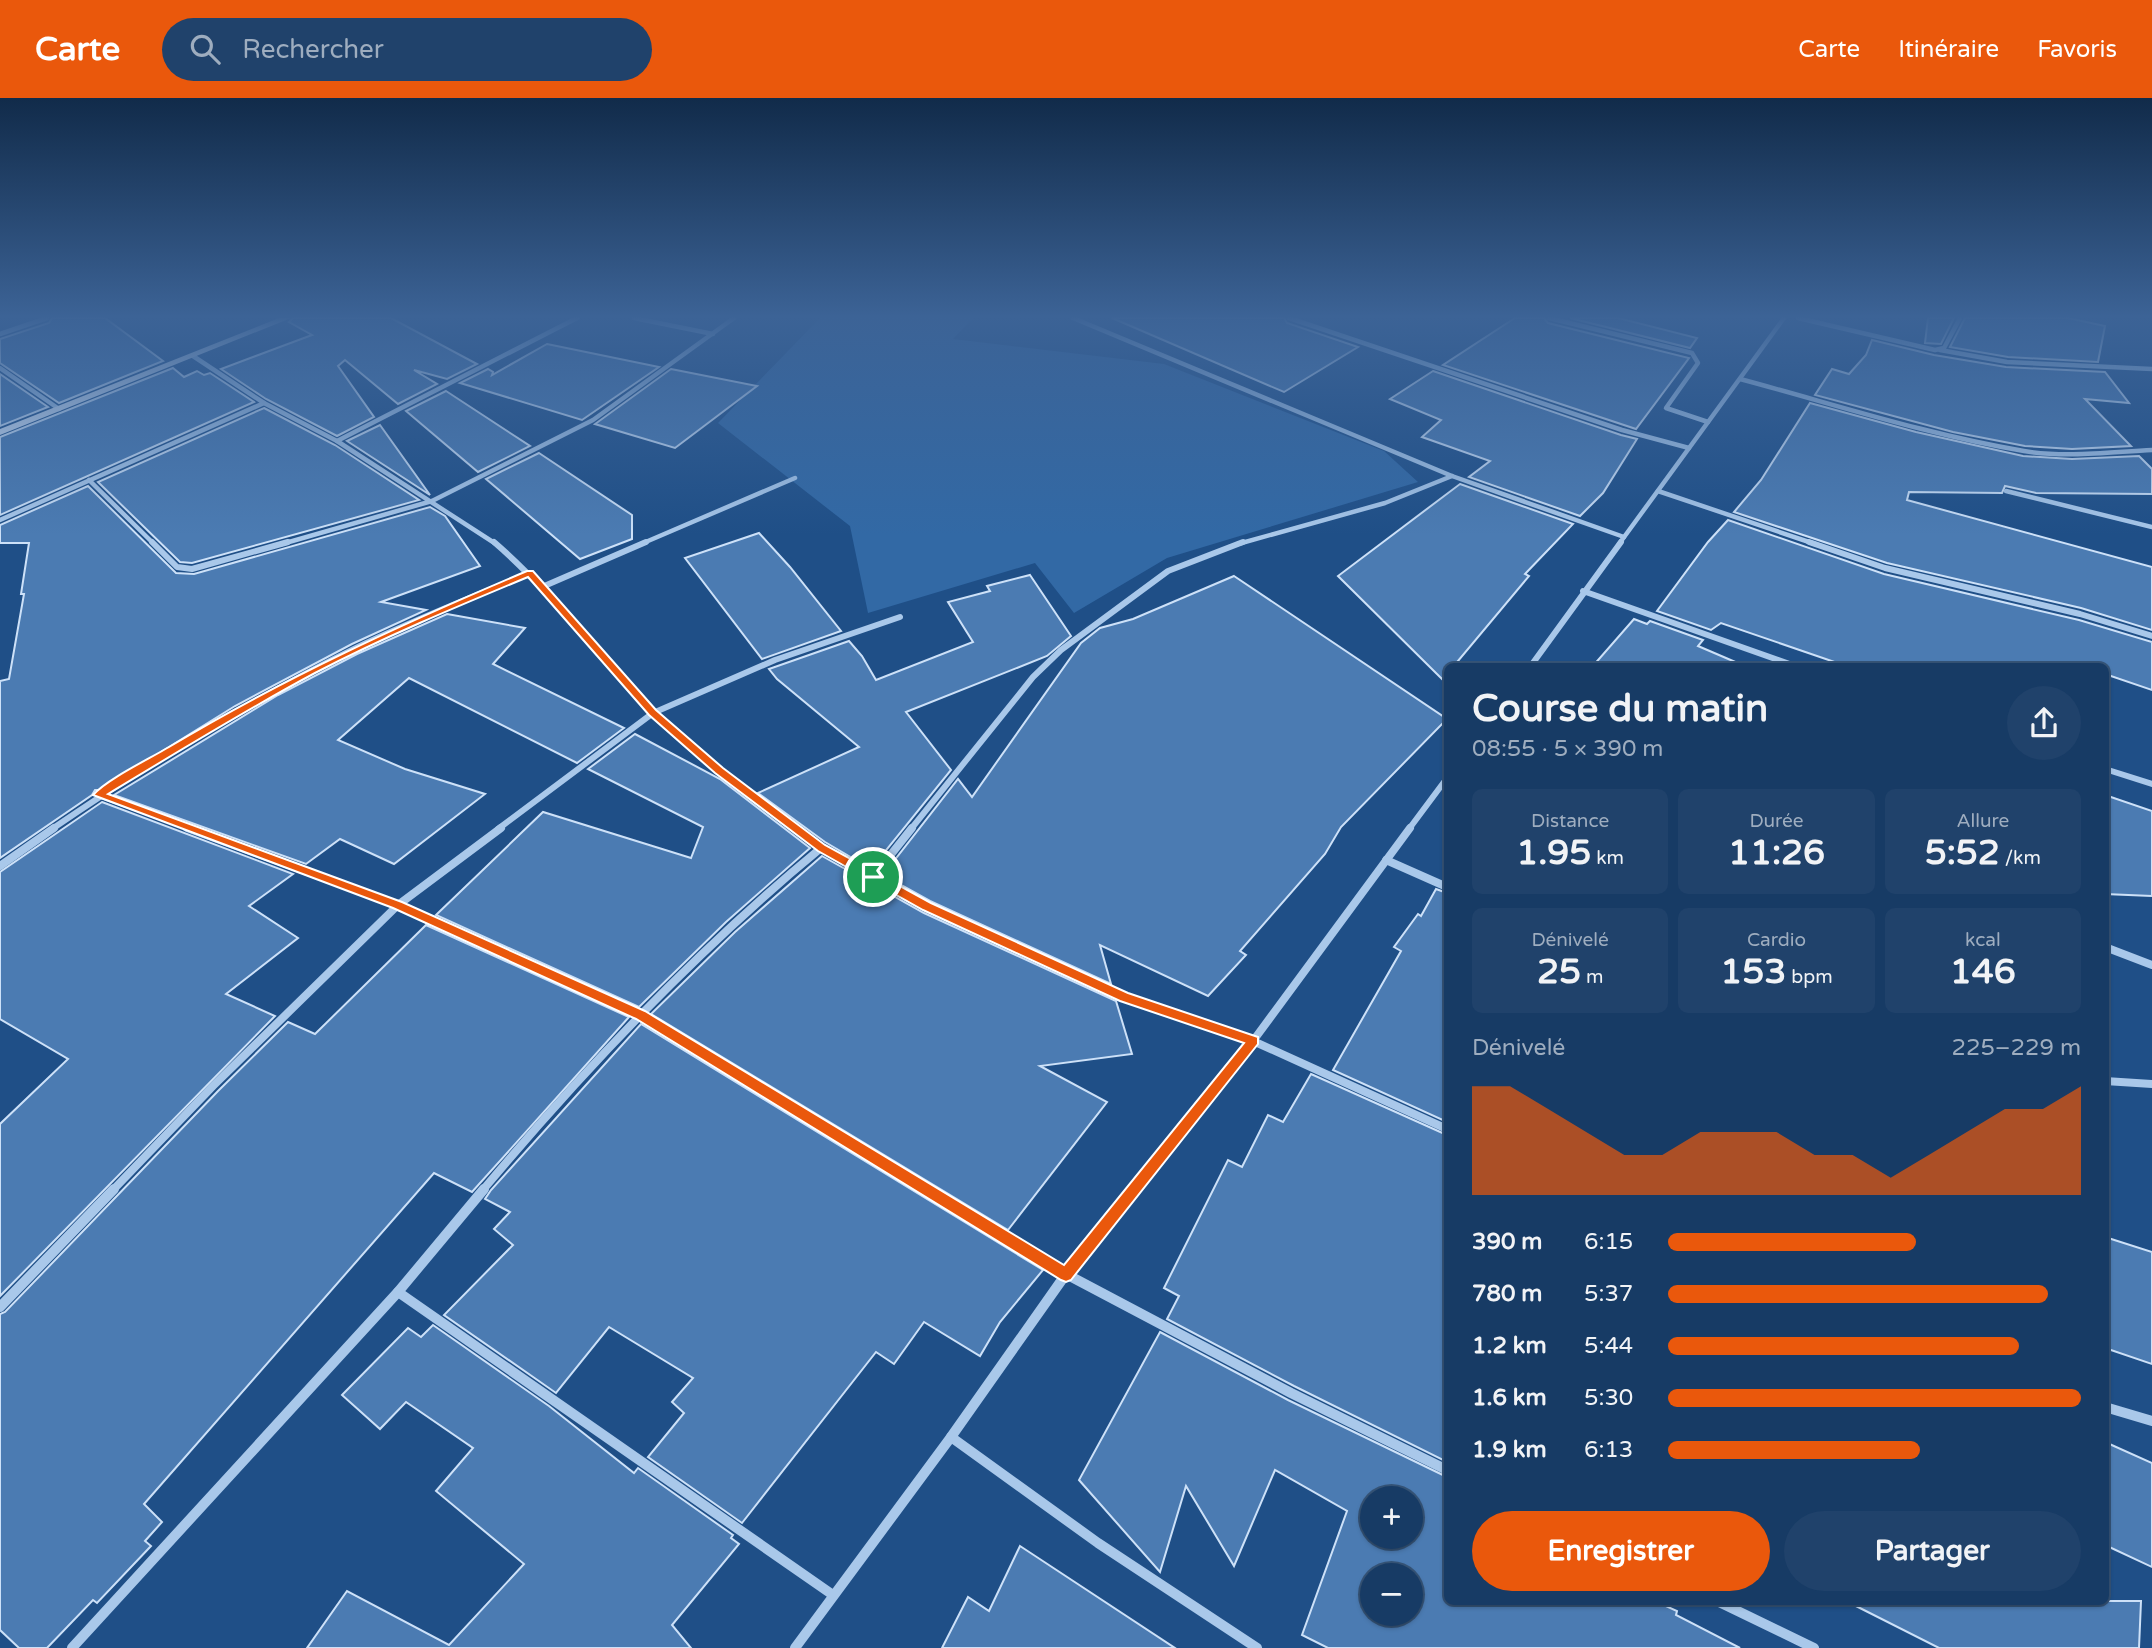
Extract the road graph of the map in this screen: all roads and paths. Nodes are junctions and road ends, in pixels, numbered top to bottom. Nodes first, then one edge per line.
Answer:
1 (32, 390) edge
2 (106, 390) edge
3 (245, 390) edge
4 (436, 390) edge
5 (635, 390) edge
6 (1246, 390) edge
7 (1504, 390) edge
8 (1679, 390) edge
9 (1732, 390) edge
10 (1782, 390) edge
11 (264, 403) junction
12 (59, 409) junction
13 (1708, 422) junction
14 (0, 432) edge
15 (337, 441) junction
16 (1689, 448) junction
17 (2152, 450) edge
18 (1452, 476) junction
19 (795, 478) dead end
20 (89, 480) junction
21 (1658, 491) junction
22 (2006, 491) dead end
23 (432, 501) junction
24 (0, 520) edge
25 (2152, 527) edge
26 (1623, 537) junction
27 (530, 573) junction
28 (542, 587) junction
29 (1583, 591) junction
30 (900, 617) dead end
31 (2152, 636) edge
32 (1533, 663) edge
33 (1787, 663) edge
34 (653, 713) junction
35 (2109, 770) edge
36 (1444, 782) edge
37 (2152, 784) edge
38 (98, 795) junction
39 (821, 848) junction
40 (1386, 860) junction
41 (0, 866) edge
42 (873, 877) junction
43 (1444, 886) edge
44 (398, 905) junction
45 (2109, 949) edge
46 (2152, 965) edge
47 (640, 1015) junction
48 (1253, 1041) junction
49 (2109, 1081) edge
50 (2152, 1084) edge
51 (1444, 1128) edge
52 (1066, 1275) junction
53 (398, 1292) junction
54 (0, 1307) edge
55 (2109, 1407) edge
56 (2152, 1421) edge
57 (951, 1437) junction
58 (1444, 1469) edge
59 (833, 1595) junction
60 (1725, 1605) edge
61 (72, 1648) edge
62 (795, 1648) edge
63 (1257, 1648) edge
64 (1814, 1648) edge

1 - 12 street
2 - 12 street
3 - 11 street
4 - 15 street
5 - 23 street
6 - 18 street
7 - 16 street
8 - 13 street
9 - 13 street
10 - 17 street
11 - 15 street
11 - 20 street
12 - 14 street
13 - 16 street
15 - 23 street
16 - 21 street
18 - 26 street
18 - 42 street
19 - 28 street
20 - 23 street
20 - 24 street
21 - 26 street
21 - 31 street
22 - 25 street
23 - 27 street
26 - 29 street
27 - 28 street
27 - 38 street
28 - 34 street
29 - 32 street
29 - 33 street
30 - 34 street
34 - 39 street
34 - 44 street
35 - 37 street
36 - 40 street
38 - 41 street
38 - 44 street
39 - 42 street
39 - 47 street
40 - 43 street
40 - 48 street
42 - 48 street
44 - 47 street
44 - 54 street
45 - 46 street
47 - 52 street
47 - 53 street
48 - 51 street
48 - 52 street
49 - 50 street
52 - 57 street
52 - 58 street
53 - 59 street
53 - 61 street
55 - 56 street
57 - 59 street
57 - 63 street
59 - 62 street
60 - 64 street

